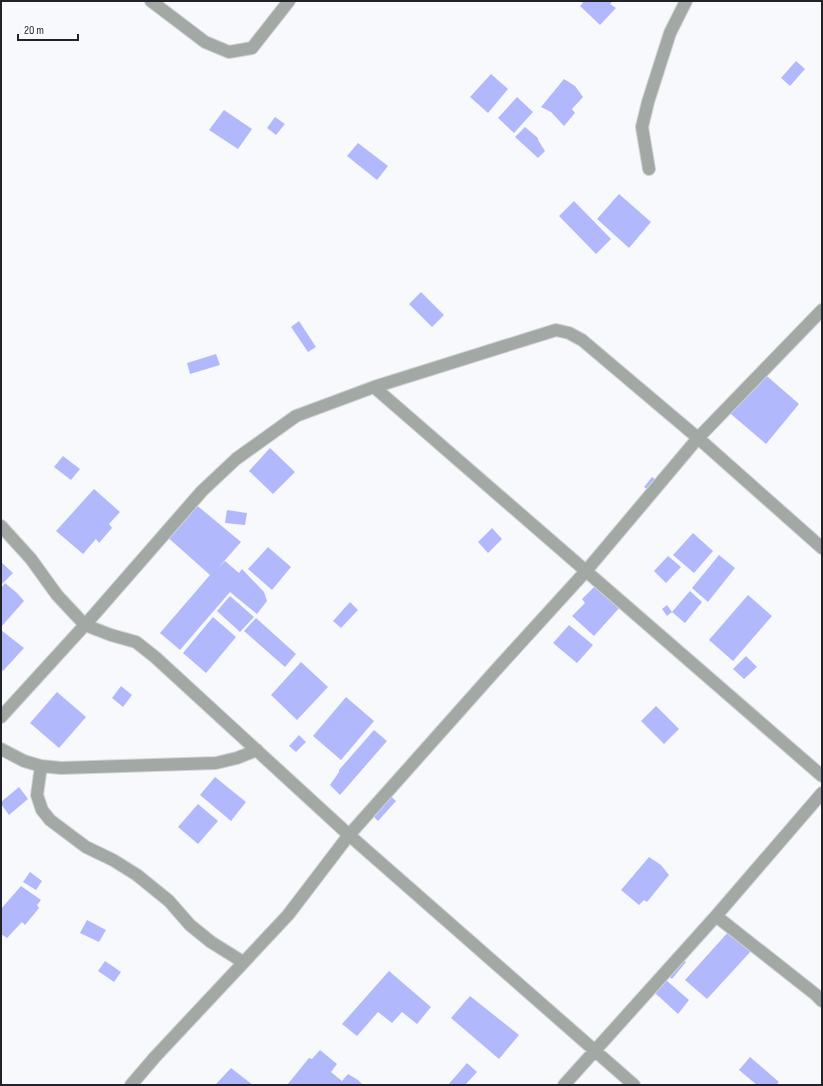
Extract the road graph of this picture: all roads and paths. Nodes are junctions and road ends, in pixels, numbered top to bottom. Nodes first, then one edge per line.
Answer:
1 (151, 1) edge
2 (290, 1) edge
3 (686, 1) edge
4 (648, 169) dead end
5 (822, 310) edge
6 (374, 387) junction
7 (698, 438) junction
8 (1, 526) edge
9 (822, 548) edge
10 (586, 571) junction
11 (85, 625) junction
12 (1, 717) edge
13 (1, 749) edge
14 (257, 750) junction
15 (41, 766) junction
16 (822, 776) edge
17 (822, 793) edge
18 (349, 835) junction
19 (716, 916) junction
20 (243, 962) junction
21 (822, 1002) edge
22 (595, 1050) junction
23 (131, 1085) edge
24 (564, 1085) edge
25 (634, 1085) edge

1 - 2 street
3 - 4 street
5 - 7 street
6 - 7 street
6 - 10 street
6 - 11 street
7 - 9 street
7 - 10 street
8 - 11 street
10 - 16 street
10 - 18 street
11 - 12 street
11 - 14 street
13 - 15 street
14 - 15 street
14 - 18 street
15 - 20 street
17 - 19 street
18 - 20 street
18 - 22 street
19 - 21 street
19 - 22 street
20 - 23 street
22 - 24 street
22 - 25 street

